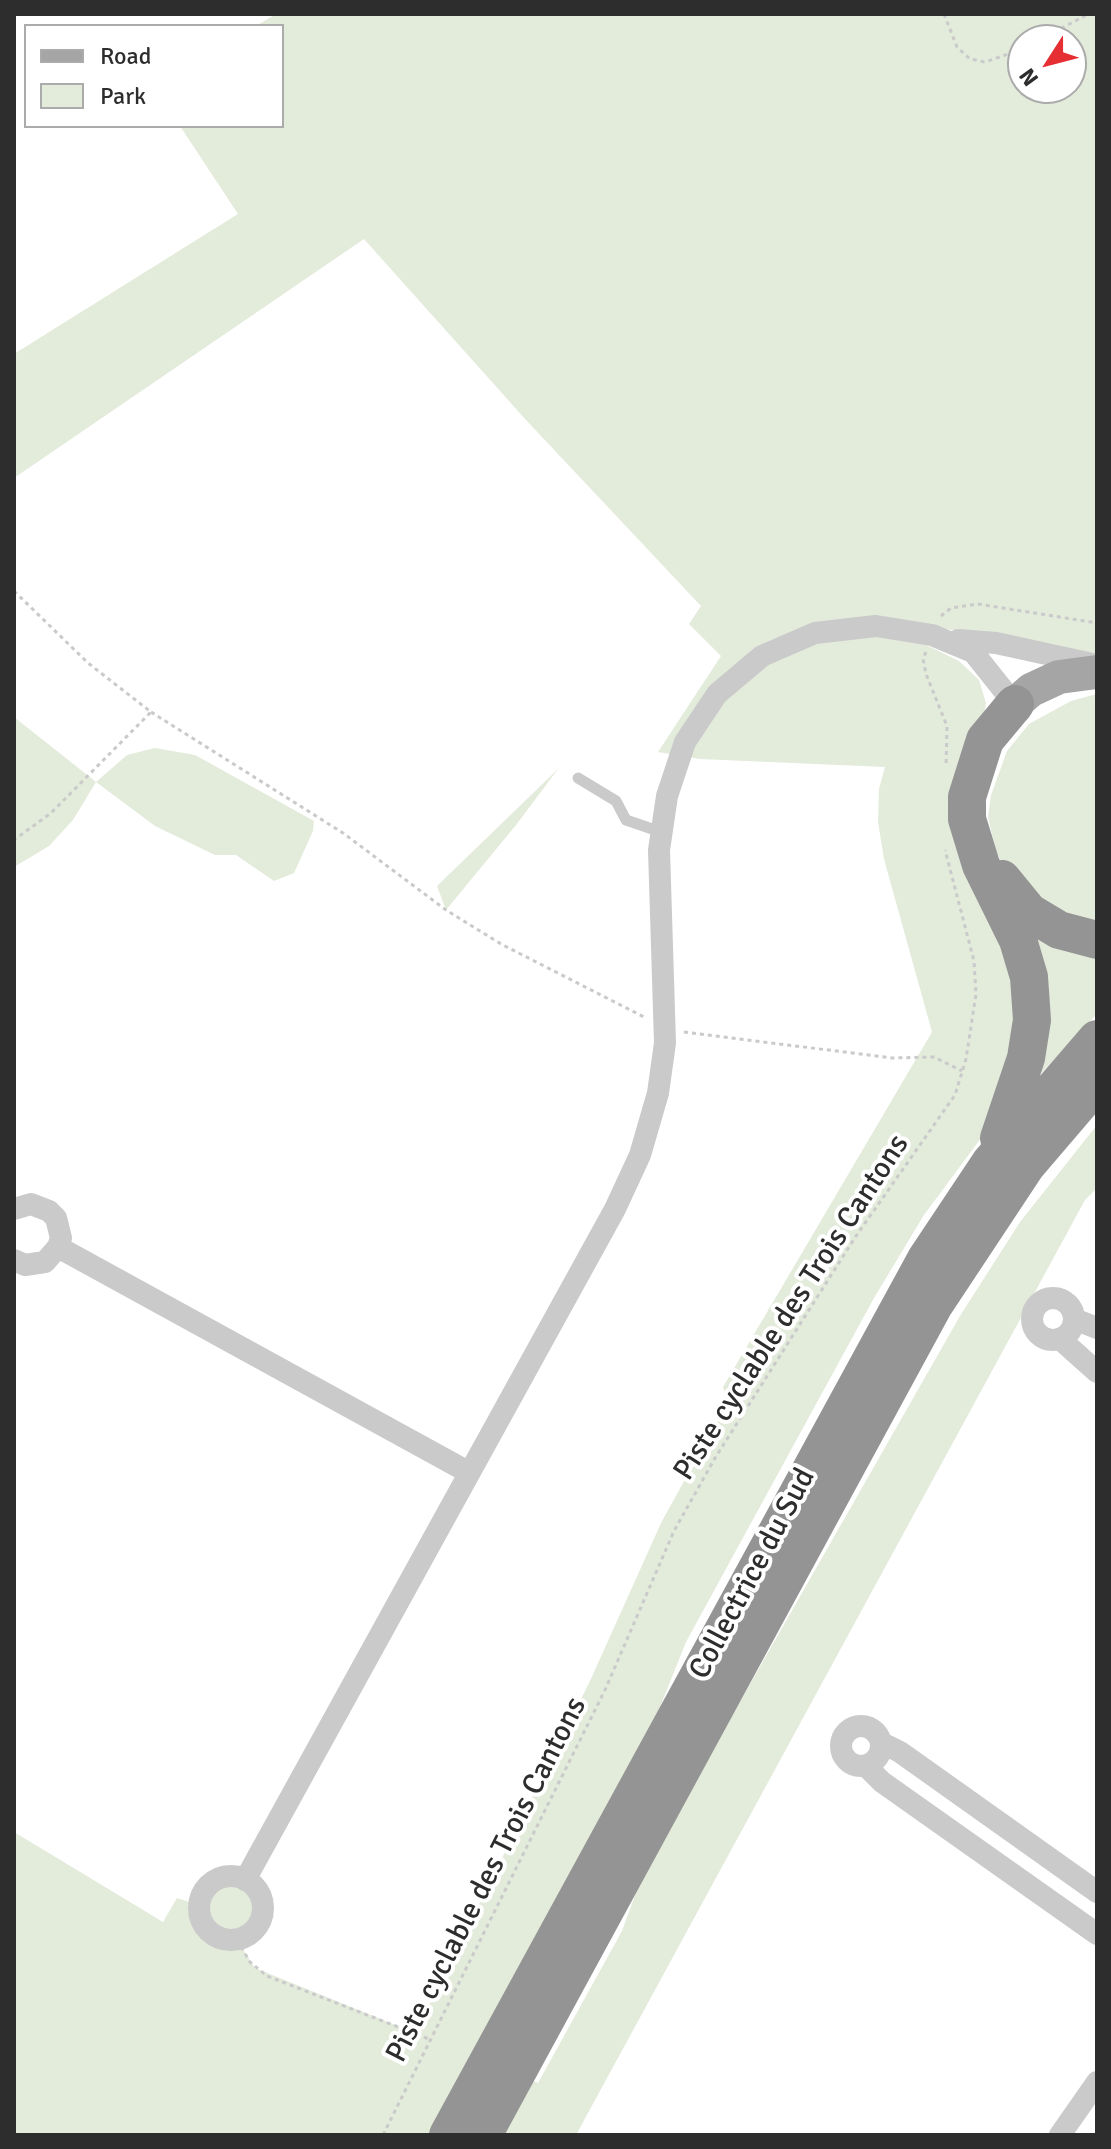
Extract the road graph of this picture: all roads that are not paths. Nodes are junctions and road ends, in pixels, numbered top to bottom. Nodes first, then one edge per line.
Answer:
1 (940, 637) junction
2 (1097, 665) edge
3 (1097, 672) edge
4 (1097, 688) edge
5 (1020, 711) junction
6 (578, 778) dead end
7 (661, 832) junction
8 (1097, 940) edge
9 (1097, 1039) edge
10 (1096, 1085) edge
11 (990, 1163) junction
12 (14, 1209) edge
13 (58, 1247) junction
14 (14, 1260) edge
15 (1074, 1319) junction
16 (1097, 1328) edge
17 (1060, 1339) junction
18 (1097, 1372) edge
19 (468, 1472) junction
20 (882, 1743) junction
21 (866, 1766) junction
22 (245, 1880) junction
23 (1097, 1892) edge
24 (1097, 1934) edge
25 (1097, 2082) edge
26 (448, 2135) edge
27 (483, 2135) edge
28 (1060, 2135) edge

1 - 2 street
1 - 5 street
1 - 7 street
3 - 5 main road
4 - 5 main road
5 - 8 highway
5 - 11 highway
6 - 7 lane
7 - 19 street
9 - 11 highway, Collectrice du Sud
10 - 27 highway, Collectrice du Sud
11 - 26 highway, Collectrice du Sud
12 - 13 street
13 - 14 street
13 - 19 street
15 - 16 street
15 - 17 street
15 - 17 street
17 - 18 street
19 - 22 street
20 - 21 street
20 - 21 street
20 - 23 street
21 - 24 street
22 - 22 street
25 - 28 street

